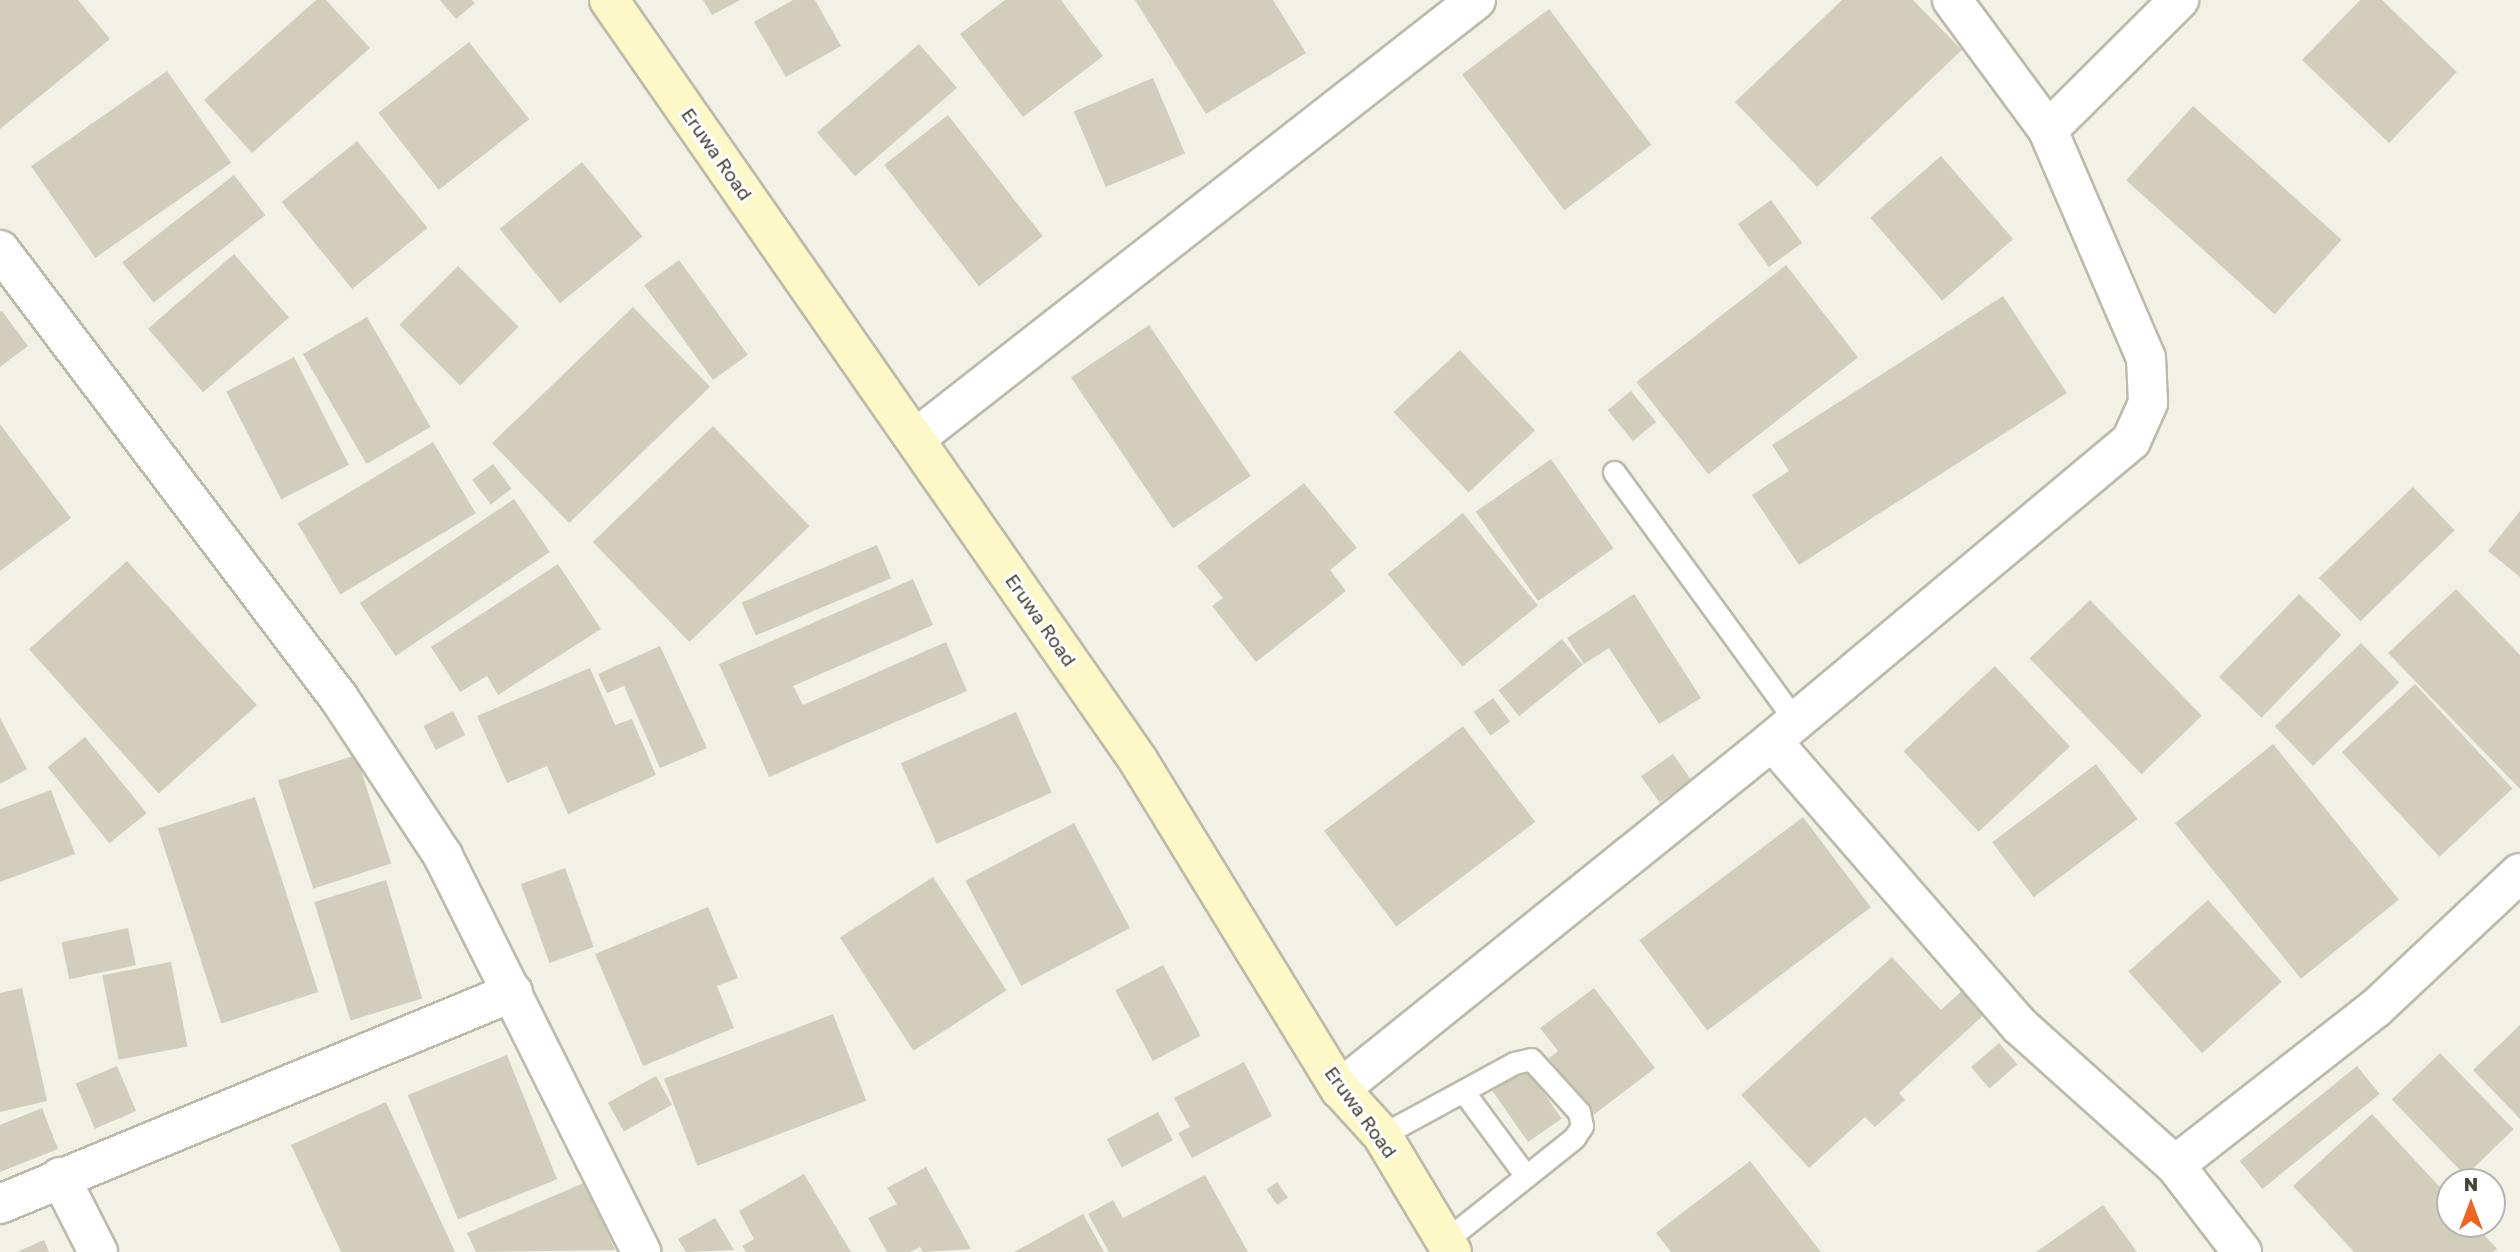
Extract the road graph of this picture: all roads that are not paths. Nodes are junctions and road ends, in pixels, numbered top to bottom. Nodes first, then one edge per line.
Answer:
1 (609, 0) edge
2 (1476, 0) edge
3 (1952, 0) edge
4 (2179, 0) edge
5 (2048, 130) junction
6 (0, 250) edge
7 (916, 438) junction
8 (1614, 472) dead end
9 (1783, 730) junction
10 (2520, 873) edge
11 (513, 992) junction
12 (1340, 1088) junction
13 (1463, 1091) junction
14 (1382, 1135) junction
15 (2175, 1165) junction
16 (1526, 1176) junction
17 (60, 1177) junction
18 (0, 1204) edge
19 (1449, 1246) edge
20 (97, 1252) edge
21 (641, 1252) edge
22 (2242, 1252) edge

1 - 7 main road, Eruwa Road
2 - 7 street
3 - 5 street
4 - 5 street
5 - 9 street
6 - 11 street
7 - 12 main road, Eruwa Road
8 - 9 lane
9 - 12 street
9 - 15 street
10 - 15 street
11 - 17 street
11 - 21 street
12 - 14 main road, Eruwa Road
13 - 14 lane
13 - 16 lane
13 - 16 lane
14 - 19 main road, Eruwa Road
15 - 22 street
16 - 19 lane
17 - 18 street
17 - 20 street

